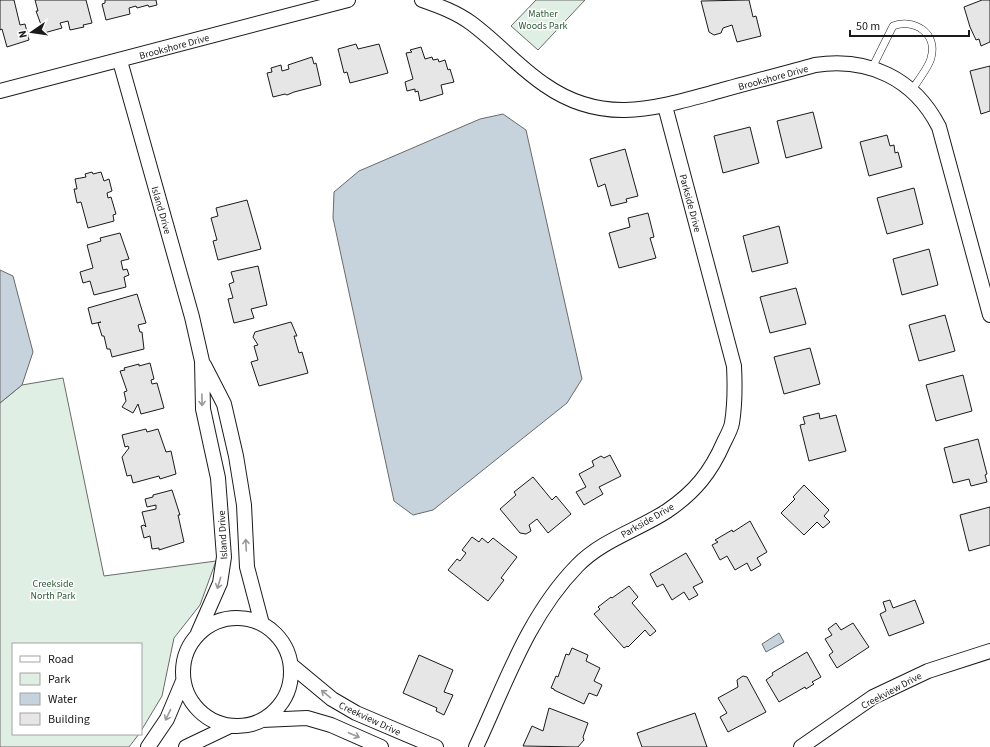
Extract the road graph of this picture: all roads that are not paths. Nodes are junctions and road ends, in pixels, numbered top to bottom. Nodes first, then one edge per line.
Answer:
1 (348, 0) edge
2 (422, 0) edge
3 (120, 61) junction
4 (872, 68) junction
5 (0, 91) edge
6 (912, 91) junction
7 (666, 106) junction
8 (990, 315) edge
9 (202, 361) junction
10 (262, 624) junction
11 (198, 633) junction
12 (990, 652) edge
13 (290, 665) junction
14 (183, 681) junction
15 (262, 720) junction
16 (230, 726) junction
17 (804, 746) edge
18 (148, 747) edge
19 (186, 747) edge
20 (382, 747) edge
21 (436, 747) edge
22 (476, 747) edge

1 - 3 street, Brookshore Drive
2 - 7 street, Brookshore Drive
3 - 5 street, Brookshore Drive
3 - 9 street, Island Drive
4 - 6 street, Brookshore Drive
4 - 6 lane
4 - 7 street, Brookshore Drive
6 - 8 street, Brookshore Drive
7 - 22 street, Parkside Drive
10 -> 9 street, Island Drive
9 -> 11 street, Island Drive
10 - 11 street
10 - 13 street
11 - 14 street
12 - 17 street, Creekview Drive
13 - 15 street
21 -> 13 street, Creekview Drive
14 - 16 street
14 -> 18 street
15 - 16 street
15 -> 20 street
16 - 19 street

